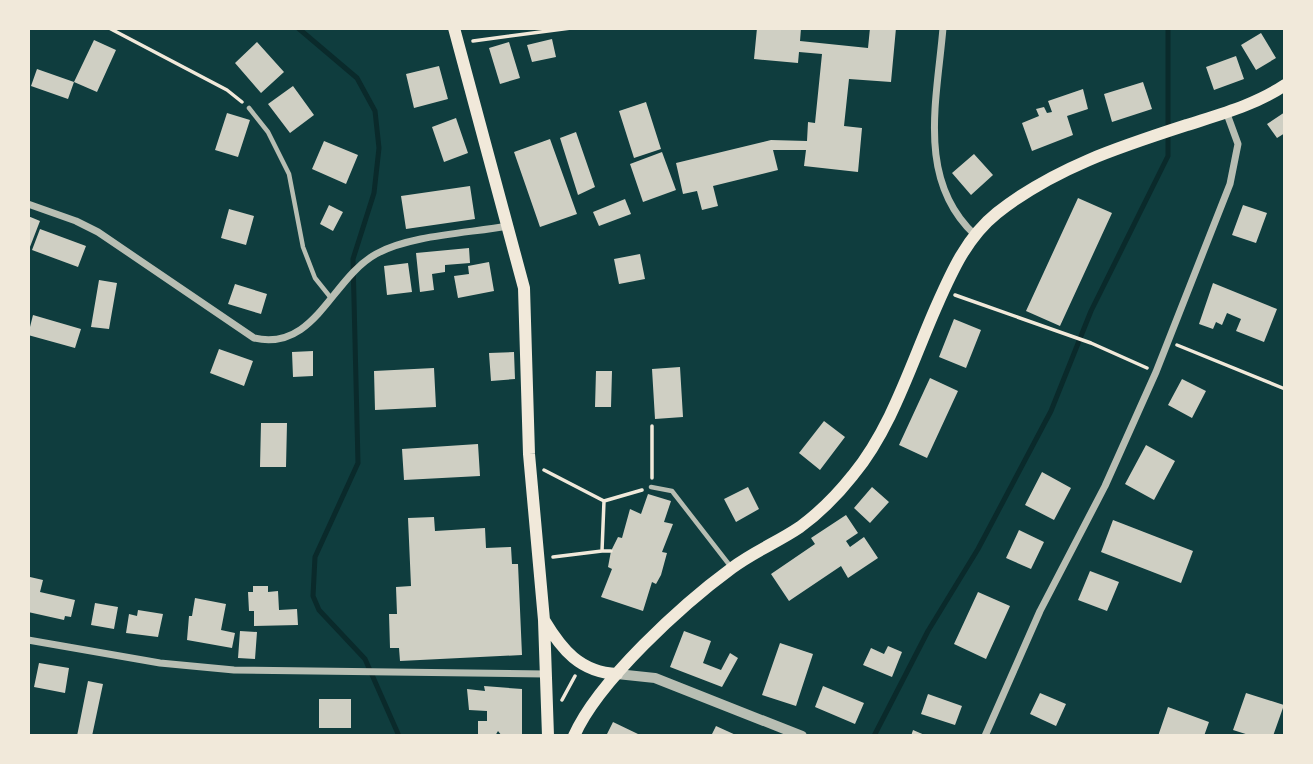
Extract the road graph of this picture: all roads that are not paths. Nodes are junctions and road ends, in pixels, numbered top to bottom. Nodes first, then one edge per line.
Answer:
1 (454, 28) edge
2 (943, 28) edge
3 (1285, 85) edge
4 (249, 108) road end
5 (1227, 114) junction
6 (28, 204) edge
7 (509, 226) junction
8 (975, 235) junction
9 (331, 299) junction
10 (651, 487) road end
11 (732, 568) junction
12 (544, 620) junction
13 (28, 640) edge
14 (545, 674) junction
15 (617, 674) junction
16 (548, 736) edge
17 (574, 736) edge
18 (802, 736) edge
19 (985, 736) edge

1 - 7 main road
2 - 8 street
3 - 5 main road
4 - 9 lane
5 - 8 main road
5 - 19 street
6 - 9 street
7 - 9 street
7 - 12 main road
8 - 11 main road
10 - 11 lane
11 - 15 main road
12 - 14 main road
12 - 15 main road
13 - 14 street
14 - 16 main road
15 - 17 main road
15 - 18 street

